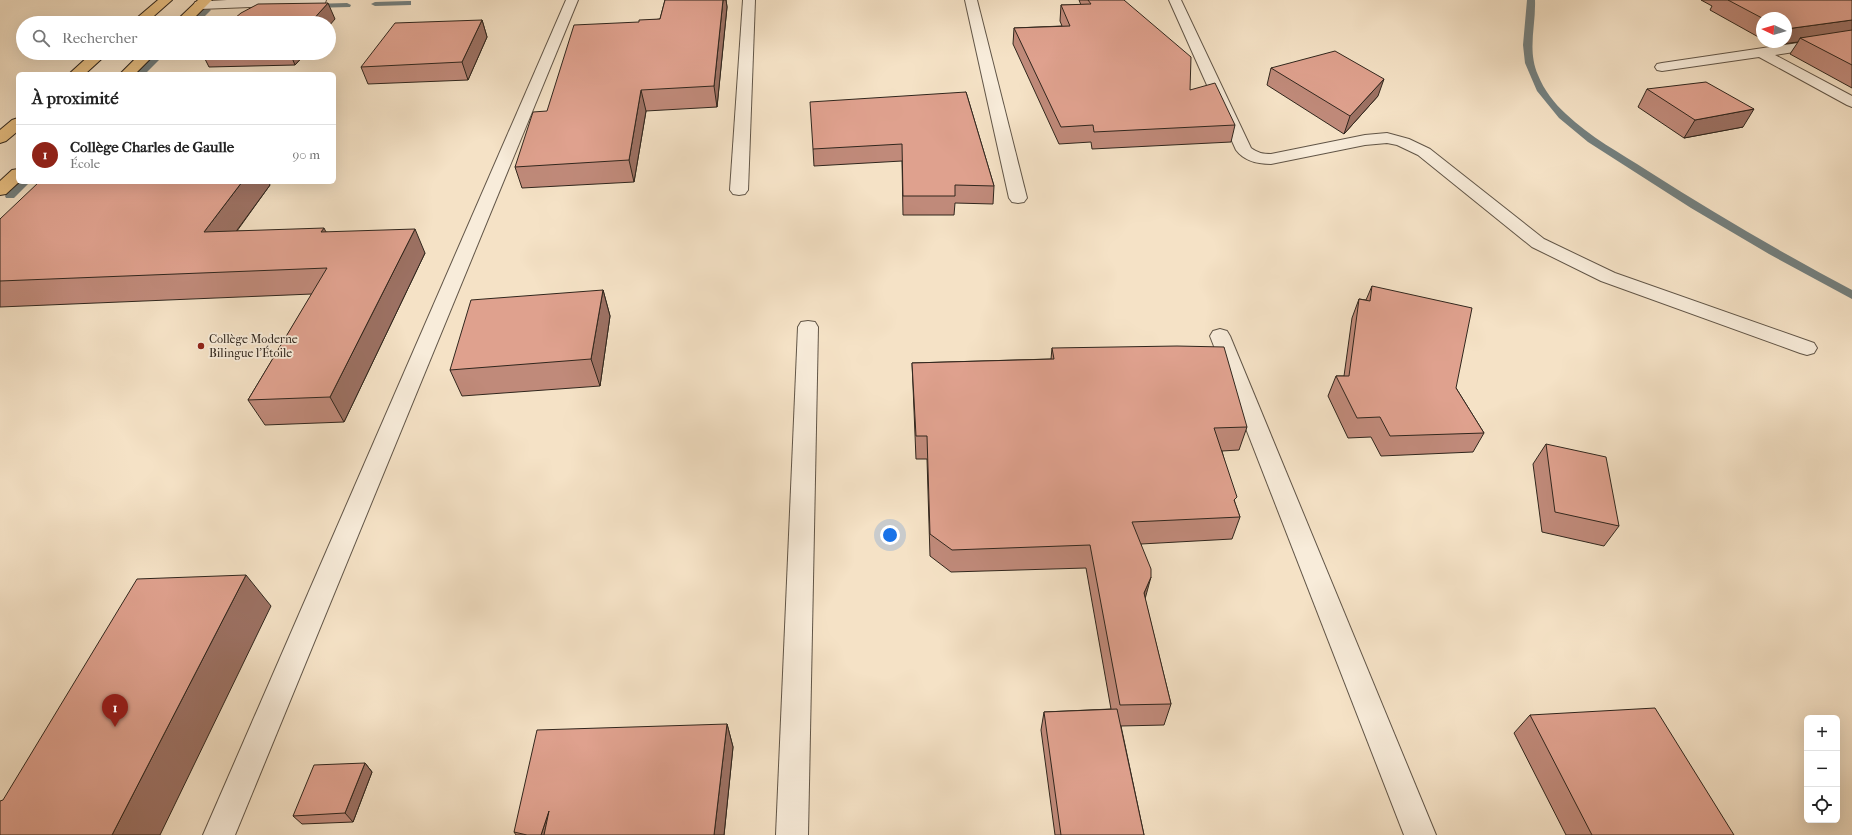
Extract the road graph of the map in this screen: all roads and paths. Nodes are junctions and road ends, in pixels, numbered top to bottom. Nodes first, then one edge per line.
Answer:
1 (166, 0) edge
2 (320, 0) edge
3 (572, 0) edge
4 (749, 0) edge
5 (971, 0) edge
6 (1175, 0) edge
7 (203, 2) edge
8 (147, 16) edge
9 (188, 16) edge
10 (1852, 39) edge
11 (1762, 53) junction
12 (93, 60) edge
13 (142, 60) edge
14 (1662, 68) dead end
15 (78, 72) edge
16 (129, 72) edge
17 (1852, 102) edge
18 (16, 125) edge
19 (0, 138) edge
20 (16, 176) edge
21 (0, 190) edge
22 (739, 190) dead end
23 (1018, 198) dead end
24 (808, 327) dead end
25 (1220, 336) dead end
26 (1807, 348) dead end
27 (219, 835) edge
28 (792, 835) edge
29 (1420, 835) edge

1 - 8 main road
2 - 7 street
3 - 27 street
4 - 22 street
5 - 23 street
6 - 26 street
7 - 9 main road
10 - 11 street
11 - 14 street
11 - 17 street
12 - 15 main road
13 - 16 main road
18 - 19 main road
20 - 21 main road
24 - 28 street
25 - 29 street

